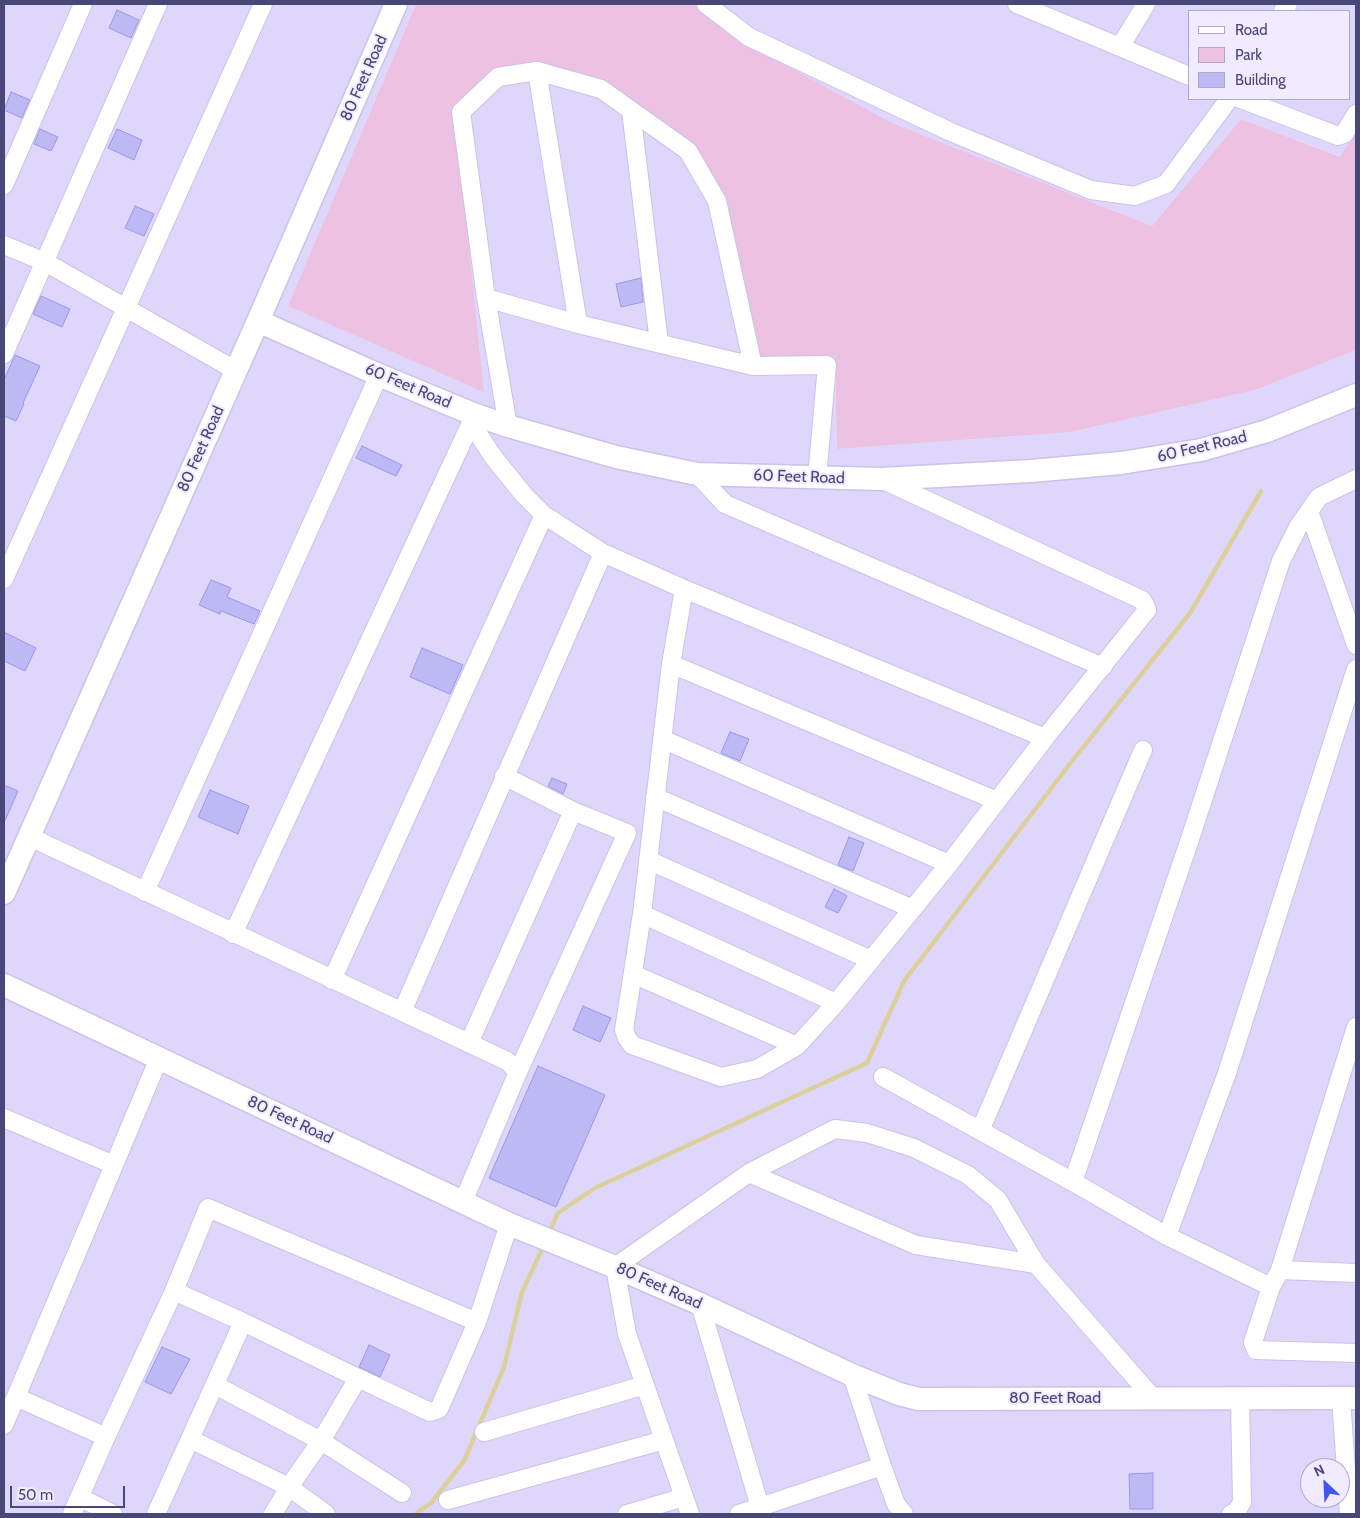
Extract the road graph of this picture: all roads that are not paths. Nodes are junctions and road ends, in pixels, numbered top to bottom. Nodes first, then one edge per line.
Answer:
1 (83, 4) edge
2 (158, 4) edge
3 (264, 4) edge
4 (396, 4) edge
5 (706, 4) edge
6 (1017, 4) edge
7 (1146, 4) edge
8 (1043, 8) edge
9 (1120, 47) junction
10 (537, 71) junction
11 (1188, 76) edge
12 (1228, 100) edge
13 (1245, 100) edge
14 (631, 110) junction
15 (1356, 114) edge
16 (4, 185) edge
17 (4, 245) edge
18 (45, 262) junction
19 (486, 298) junction
20 (126, 308) junction
21 (258, 321) junction
22 (578, 324) junction
23 (659, 343) junction
24 (4, 354) edge
25 (753, 366) junction
26 (235, 370) junction
27 (379, 375) junction
28 (1356, 395) edge
29 (472, 419) junction
30 (508, 426) junction
31 (697, 474) junction
32 (817, 478) junction
33 (880, 479) junction
34 (1356, 480) edge
35 (1309, 512) junction
36 (544, 515) junction
37 (603, 553) junction
38 (4, 579) edge
39 (684, 589) junction
40 (1356, 645) edge
41 (671, 664) junction
42 (1103, 667) junction
43 (1356, 670) edge
44 (1044, 738) junction
45 (662, 739) junction
46 (1143, 750) dead end
47 (504, 776) junction
48 (655, 797) junction
49 (996, 801) junction
50 (573, 811) junction
51 (30, 837) junction
52 (648, 860) junction
53 (949, 864) junction
54 (145, 892) junction
55 (4, 893) edge
56 (913, 909) junction
57 (642, 914) junction
58 (233, 934) junction
59 (871, 960) junction
60 (633, 974) junction
61 (332, 980) junction
62 (4, 985) edge
63 (836, 1003) junction
64 (402, 1012) junction
65 (1356, 1027) edge
66 (469, 1043) junction
67 (797, 1046) junction
68 (159, 1058) junction
69 (518, 1072) junction
70 (883, 1077) dead end
71 (5, 1121) edge
72 (980, 1131) junction
73 (114, 1165) junction
74 (749, 1173) junction
75 (1073, 1182) junction
76 (463, 1202) junction
77 (509, 1224) junction
78 (1167, 1236) junction
79 (1036, 1264) junction
80 (615, 1267) junction
81 (1280, 1270) junction
82 (1356, 1273) edge
83 (1270, 1287) junction
84 (174, 1291) junction
85 (700, 1304) junction
86 (243, 1322) junction
87 (477, 1322) junction
88 (1356, 1353) edge
89 (852, 1375) junction
90 (358, 1378) junction
91 (215, 1385) junction
92 (645, 1385) junction
93 (16, 1397) junction
94 (1153, 1398) junction
95 (1349, 1398) edge
96 (1240, 1399) junction
97 (4, 1425) edge
98 (484, 1432) dead end
99 (106, 1438) junction
100 (190, 1439) junction
101 (664, 1440) junction
102 (321, 1441) junction
103 (882, 1466) junction
104 (289, 1487) junction
105 (402, 1492) dead end
106 (79, 1497) junction
107 (684, 1497) junction
108 (448, 1500) dead end
109 (760, 1507) junction
110 (1235, 1513) edge
111 (72, 1514) edge
112 (112, 1514) edge
113 (156, 1514) edge
114 (273, 1514) edge
115 (326, 1514) edge
116 (627, 1514) edge
117 (690, 1514) edge
118 (739, 1514) edge
119 (904, 1514) edge
120 (1349, 1514) edge

1 - 16 street
2 - 18 street
3 - 20 street
4 - 21 street, 80 Feet Road
5 - 12 street
6 - 8 street
7 - 9 street
8 - 9 street
9 - 11 street
10 - 14 street
10 - 19 street
10 - 22 street
13 - 15 street
14 - 23 street
14 - 25 street
17 - 18 street
18 - 20 street
18 - 24 street
19 - 22 street
19 - 30 street
20 - 26 street
20 - 38 street
21 - 26 street, 80 Feet Road
21 - 27 street, 60 Feet Road
22 - 23 street
23 - 25 street
25 - 32 street
26 - 51 street, 80 Feet Road
27 - 29 street, 60 Feet Road
27 - 54 street
28 - 33 street, 60 Feet Road
29 - 30 street, 60 Feet Road
29 - 36 street
29 - 58 street
30 - 31 street, 60 Feet Road
31 - 32 street, 60 Feet Road
31 - 42 street
32 - 33 street, 60 Feet Road
33 - 42 street
34 - 35 street
35 - 40 street
35 - 75 street
36 - 37 street
36 - 61 street
37 - 39 street
37 - 47 street
39 - 41 street
39 - 44 street
41 - 45 street
41 - 49 street
42 - 44 street
43 - 78 street
44 - 49 street
45 - 48 street
45 - 53 street
46 - 72 street
47 - 50 street
47 - 64 street
48 - 52 street
48 - 56 street
49 - 53 street
50 - 66 street
50 - 69 street
51 - 54 street
51 - 55 street, 80 Feet Road
52 - 57 street
52 - 59 street
53 - 56 street
54 - 58 street
56 - 59 street
57 - 60 street
57 - 63 street
58 - 61 street
59 - 63 street
60 - 67 street
60 - 67 street
61 - 64 street
62 - 68 street, 80 Feet Road
63 - 67 street
64 - 66 street
65 - 81 street
66 - 69 street
68 - 73 street
68 - 76 street, 80 Feet Road
69 - 76 street
70 - 72 street
71 - 73 street
72 - 75 street
73 - 93 street
74 - 79 street
74 - 79 street
74 - 80 street
75 - 78 street
76 - 77 street, 80 Feet Road
77 - 80 street, 80 Feet Road
77 - 87 street
78 - 83 street
79 - 94 street
80 - 85 street, 80 Feet Road
80 - 92 street
81 - 82 street
81 - 83 street
83 - 88 street
84 - 86 street
84 - 87 street
84 - 99 street
85 - 89 street, 80 Feet Road
85 - 109 street
86 - 90 street
86 - 91 street
87 - 90 street
89 - 94 street, 80 Feet Road
89 - 103 street
90 - 102 street
91 - 100 street
91 - 102 street
92 - 98 street
92 - 101 street
93 - 97 street
93 - 99 street
94 - 96 street, 80 Feet Road
95 - 96 street, 80 Feet Road
95 - 120 street
96 - 110 street
99 - 106 street
100 - 104 street
100 - 113 street
101 - 107 street
101 - 108 street
102 - 104 street
102 - 105 street
103 - 109 street
103 - 119 street
104 - 114 street
104 - 115 street
106 - 111 street
106 - 112 street
107 - 116 street
107 - 117 street
109 - 118 street

